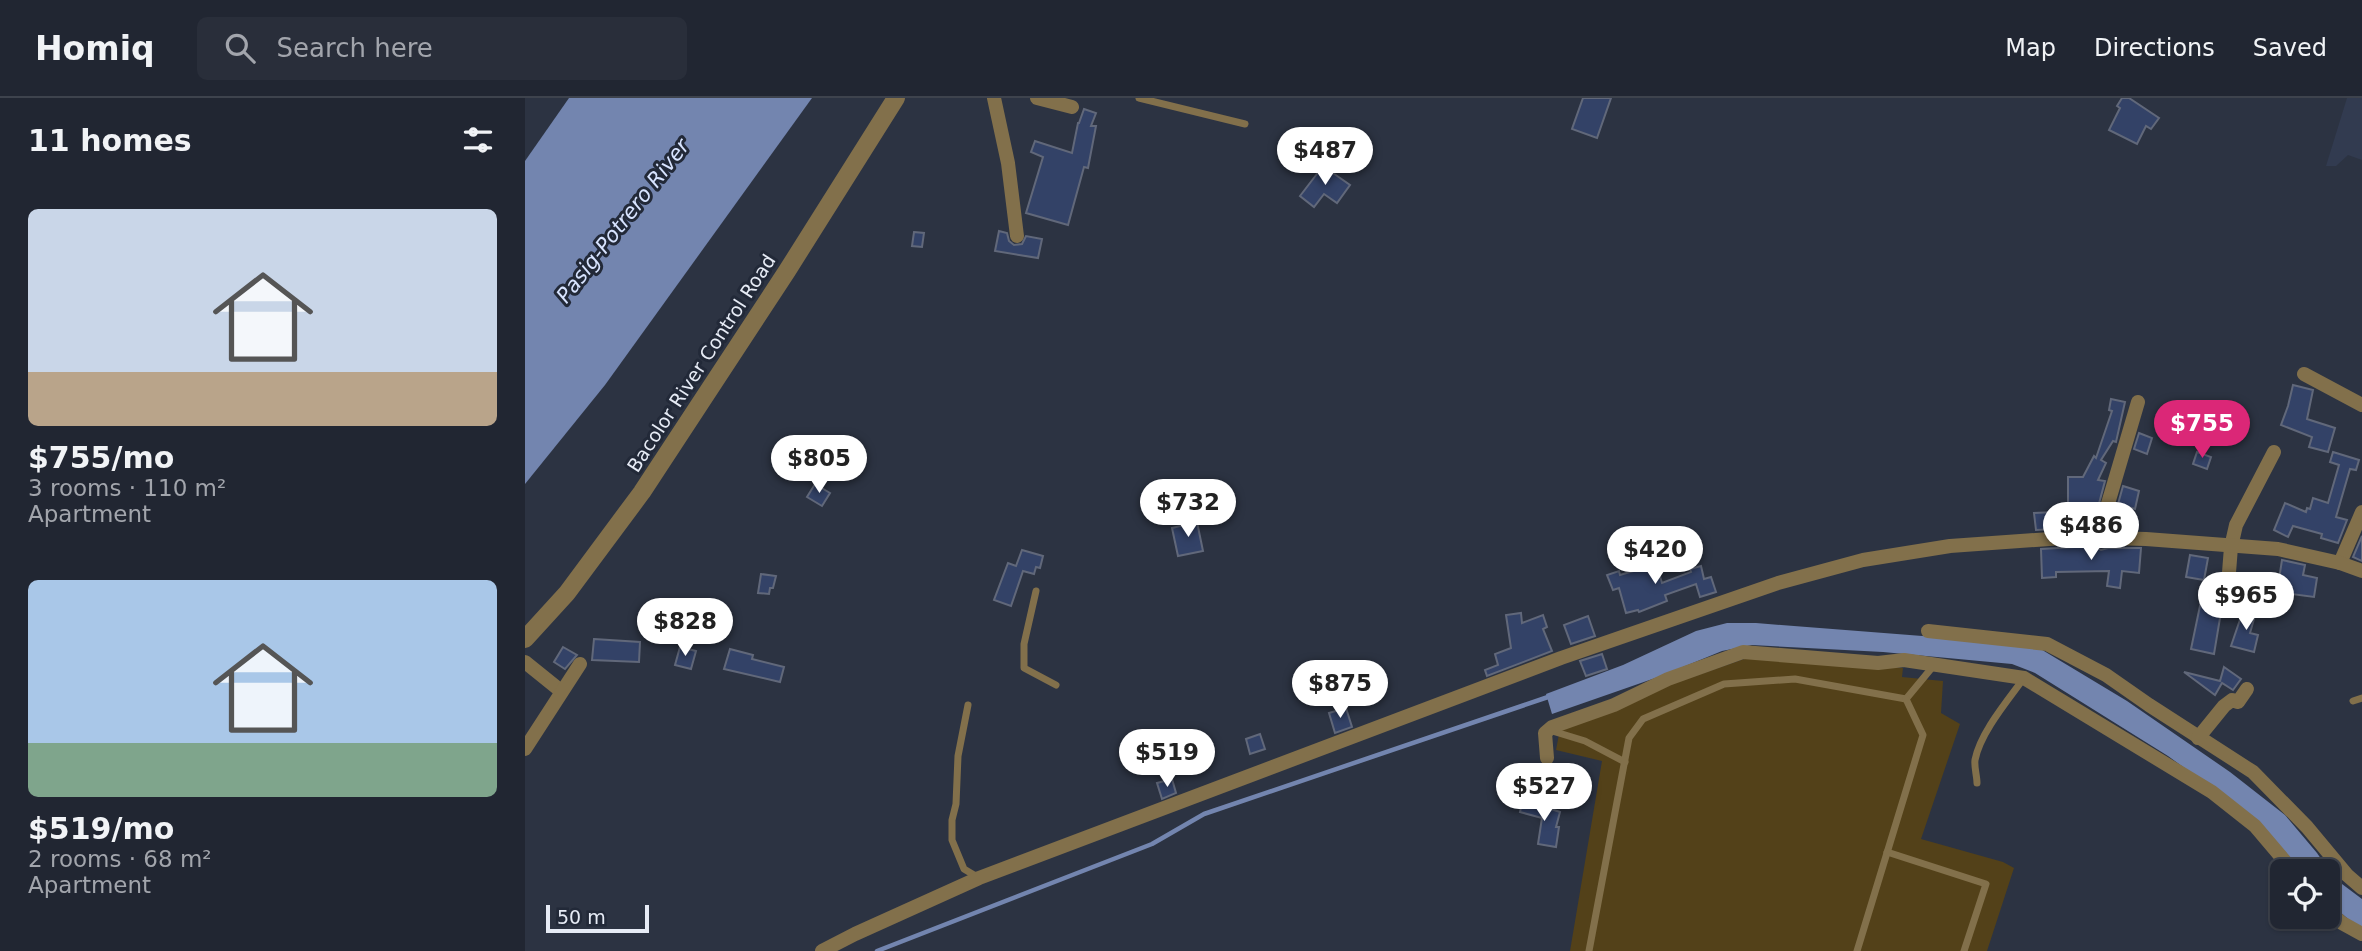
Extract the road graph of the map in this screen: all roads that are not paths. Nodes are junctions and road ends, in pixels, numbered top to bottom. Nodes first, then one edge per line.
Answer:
1 (896, 98) edge
2 (994, 98) edge
3 (1037, 98) edge
4 (1139, 98) edge
5 (1072, 107) dead end
6 (1245, 124) dead end
7 (1017, 236) dead end
8 (2304, 374) dead end
9 (2138, 402) dead end
10 (2362, 405) edge
11 (2274, 452) dead end
12 (2362, 512) edge
13 (2102, 540) junction
14 (2231, 547) junction
15 (2340, 563) junction
16 (2362, 572) edge
17 (1036, 591) dead end
18 (2227, 598) dead end
19 (1929, 631) dead end
20 (525, 639) edge
21 (525, 662) edge
22 (1936, 663) junction
23 (580, 664) dead end
24 (2024, 678) junction
25 (1056, 685) dead end
26 (2247, 690) dead end
27 (561, 691) junction
28 (2362, 698) edge
29 (1906, 699) junction
30 (2353, 701) dead end
31 (968, 705) dead end
32 (1549, 730) junction
33 (2198, 737) junction
34 (525, 749) edge
35 (1547, 758) dead end
36 (1625, 762) junction
37 (1977, 783) dead end
38 (1888, 852) junction
39 (2283, 859) edge
40 (979, 878) junction
41 (2362, 888) edge
42 (2340, 921) edge
43 (2362, 934) edge
44 (822, 951) edge
45 (1589, 951) edge
46 (1857, 951) edge
47 (1964, 951) edge

1 - 20 street, Bacolor River Control Road
2 - 7 street
3 - 5 street
4 - 6 lane
8 - 10 street
9 - 13 street
11 - 14 street
12 - 15 street
13 - 14 street
13 - 40 street
14 - 15 street
14 - 18 street
15 - 16 street
17 - 25 lane
19 - 33 street
21 - 27 street
22 - 24 street
22 - 29 lane
22 - 32 street
23 - 27 street
24 - 37 lane
24 - 39 street
26 - 33 street
27 - 34 street
28 - 30 lane
29 - 36 lane
29 - 38 lane
31 - 40 lane
32 - 35 street
32 - 36 lane
33 - 41 street
36 - 45 lane
38 - 46 lane
38 - 47 lane
40 - 44 street
42 - 43 street

